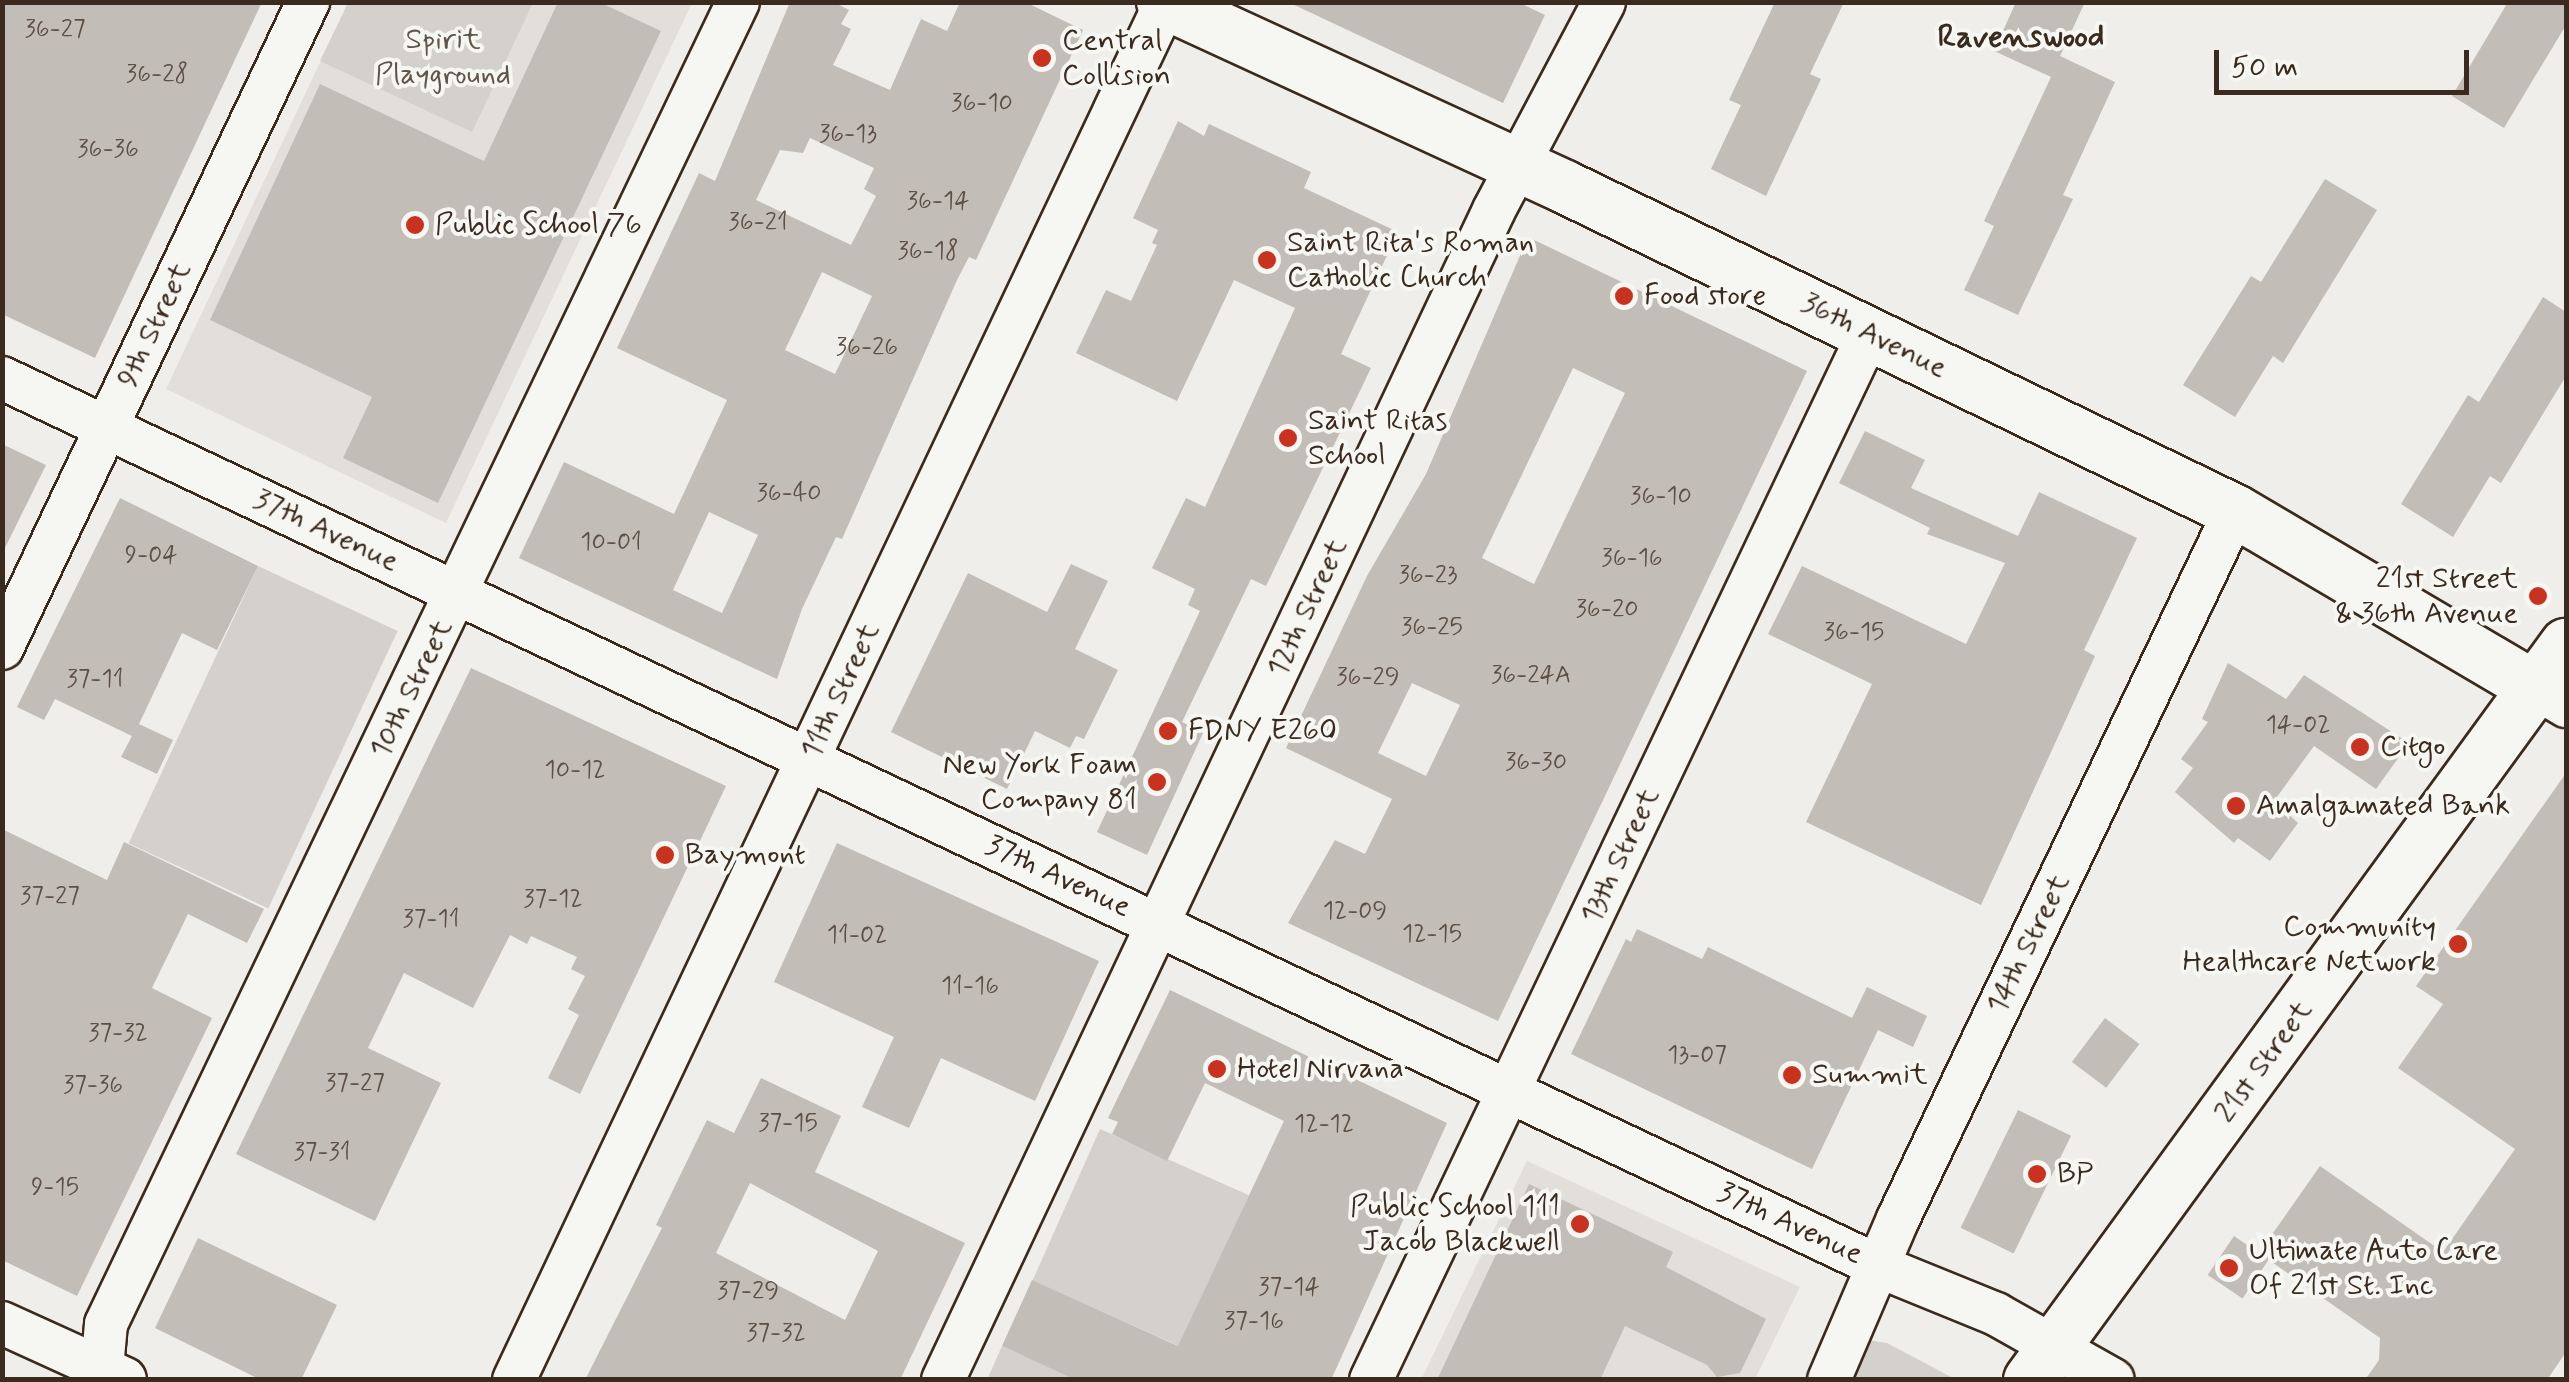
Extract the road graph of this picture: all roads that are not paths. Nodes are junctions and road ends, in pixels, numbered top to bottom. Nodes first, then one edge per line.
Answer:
1 (308, 2) edge
2 (738, 2) edge
3 (1604, 2) edge
4 (1165, 3) edge
5 (1519, 168) junction
6 (1868, 333) junction
7 (2, 378) edge
8 (107, 427) junction
9 (2235, 511) junction
10 (458, 593) junction
11 (2566, 645) edge
12 (2, 648) edge
13 (2551, 697) edge
14 (809, 759) junction
15 (1159, 925) junction
16 (1510, 1091) junction
17 (1878, 1266) junction
18 (2, 1323) edge
19 (2041, 1363) edge
20 (110, 1376) edge
21 (514, 1380) edge
22 (943, 1380) edge
23 (1371, 1380) edge
24 (1829, 1380) edge
25 (2112, 1380) edge

1 - 8 street, 9th Street
2 - 10 street, 10th Street
3 - 5 street, 12th Street
4 - 5 main road, 36th Avenue
4 - 14 street, 11th Street
5 - 6 main road, 36th Avenue
5 - 15 street, 12th Street
6 - 9 main road, 36th Avenue
6 - 16 street, 13th Street
7 - 8 street, 37th Avenue
8 - 10 street, 37th Avenue
8 - 12 street, 9th Street
9 - 13 main road, 36th Avenue
9 - 17 street, 14th Street
10 - 14 street, 37th Avenue
10 - 20 street, 10th Street
11 - 13 main road, 21st Street
13 - 19 main road, 21st Street
14 - 15 street, 37th Avenue
14 - 21 street, 11th Street
15 - 16 street, 37th Avenue
15 - 22 street, 12th Street
16 - 17 street, 37th Avenue
16 - 23 street, 13th Street
17 - 19 street, 37th Avenue
17 - 24 street, 14th Street
18 - 20 street
19 - 25 street, 37th Avenue

